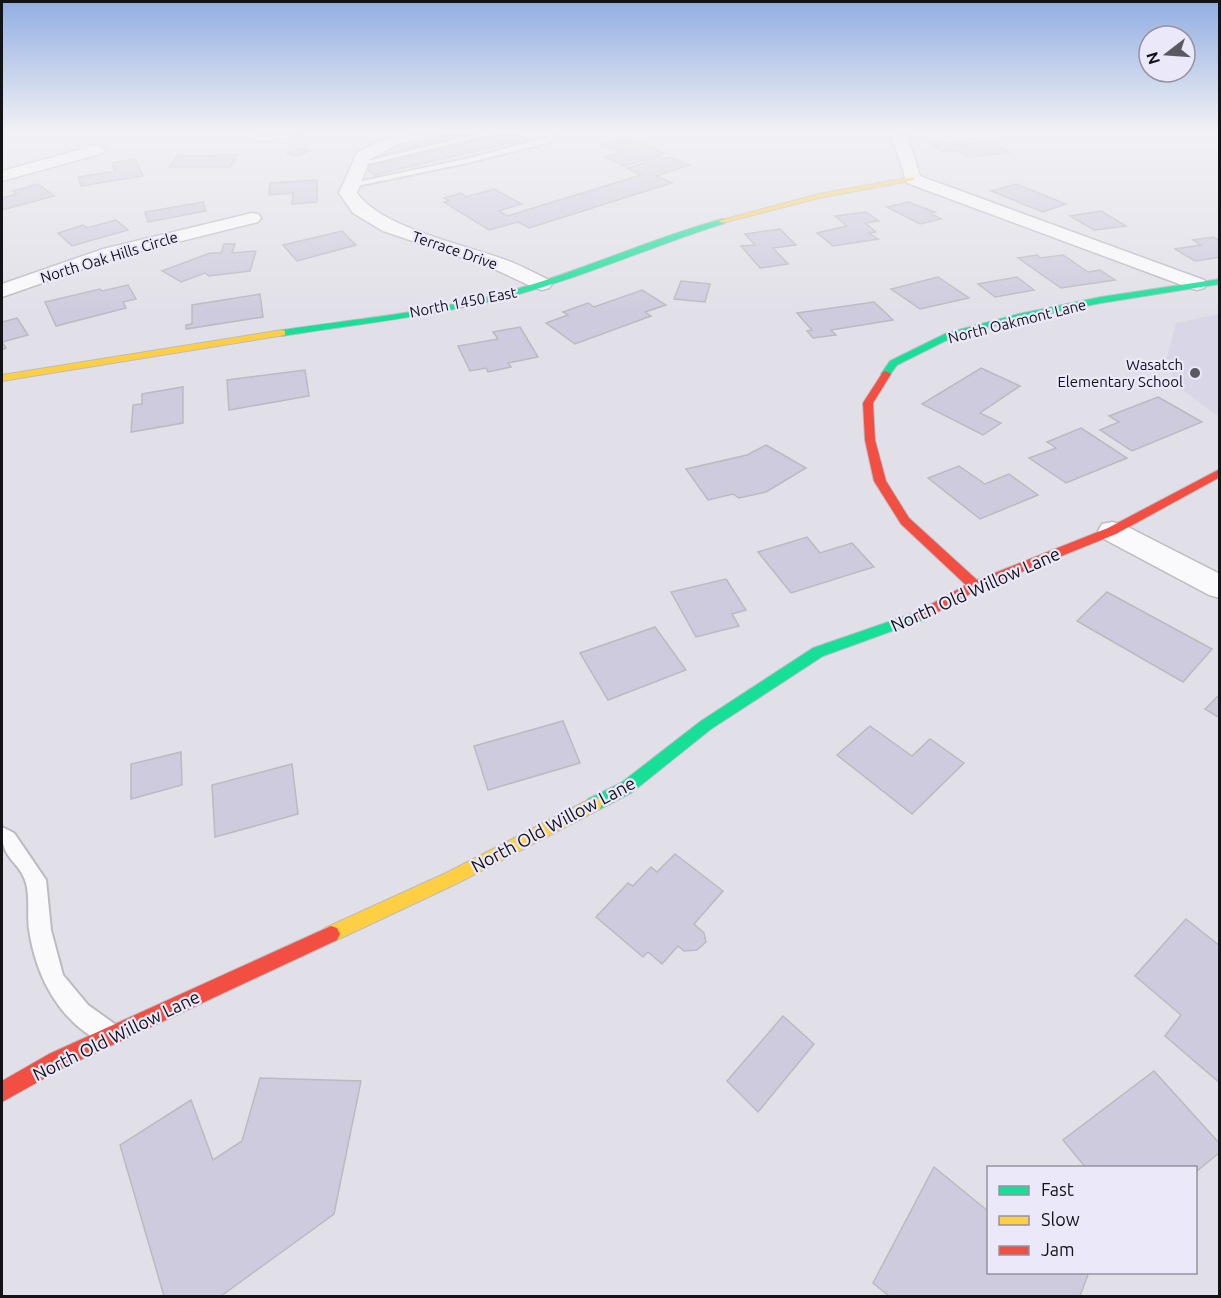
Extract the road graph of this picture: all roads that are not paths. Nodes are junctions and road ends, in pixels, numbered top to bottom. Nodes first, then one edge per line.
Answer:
1 (349, 192) edge
2 (843, 192) edge
3 (947, 192) edge
4 (252, 218) dead end
5 (1220, 280) edge
6 (542, 284) junction
7 (1197, 284) junction
8 (2, 291) edge
9 (2, 378) edge
10 (1220, 472) edge
11 (1112, 531) junction
12 (975, 586) junction
13 (1220, 587) edge
14 (2, 836) edge
15 (111, 1036) junction
16 (2, 1092) edge

1 - 6 street, Terrace Drive
2 - 6 street, North 1450 East
3 - 7 street
4 - 8 street, North Oak Hills Circle
5 - 7 street, North Oakmont Lane
6 - 9 street, North 1450 East
7 - 12 street, North Oakmont Lane
10 - 11 street, North Old Willow Lane
11 - 12 street, North Old Willow Lane
11 - 13 street
12 - 15 street, North Old Willow Lane
14 - 15 lane
15 - 16 street, North Old Willow Lane

